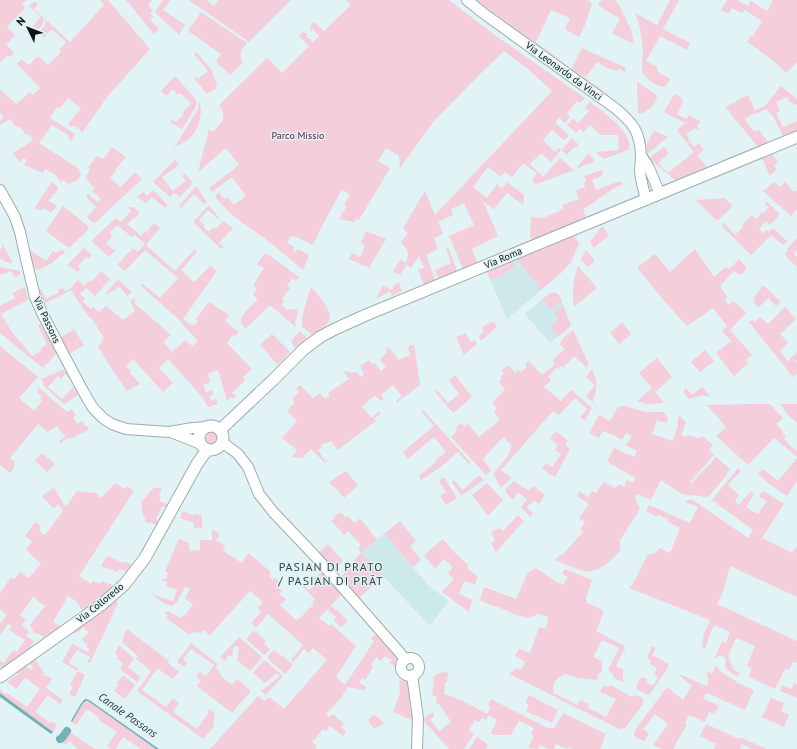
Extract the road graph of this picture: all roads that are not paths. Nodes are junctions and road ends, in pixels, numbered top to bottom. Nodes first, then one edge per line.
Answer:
1 (467, 0) edge
2 (797, 137) edge
3 (641, 155) junction
4 (0, 190) edge
5 (660, 194) junction
6 (646, 200) junction
7 (208, 427) junction
8 (220, 430) junction
9 (169, 432) junction
10 (222, 442) junction
11 (204, 447) junction
12 (0, 677) edge
13 (417, 749) edge

1 - 3 street, Via Leonardo da Vinci
2 - 5 main road, Via Roma
3 - 5 street, Via Leonardo da Vinci
3 - 6 street, Via Leonardo da Vinci
4 - 9 street, Via Passons
5 - 6 main road, Via Roma
6 - 8 main road, Via Roma
7 - 8 main road
7 - 9 street
7 - 11 main road
8 - 10 main road
9 - 11 street
10 - 11 main road
10 - 13 street
11 - 12 main road, Via Colloredo

